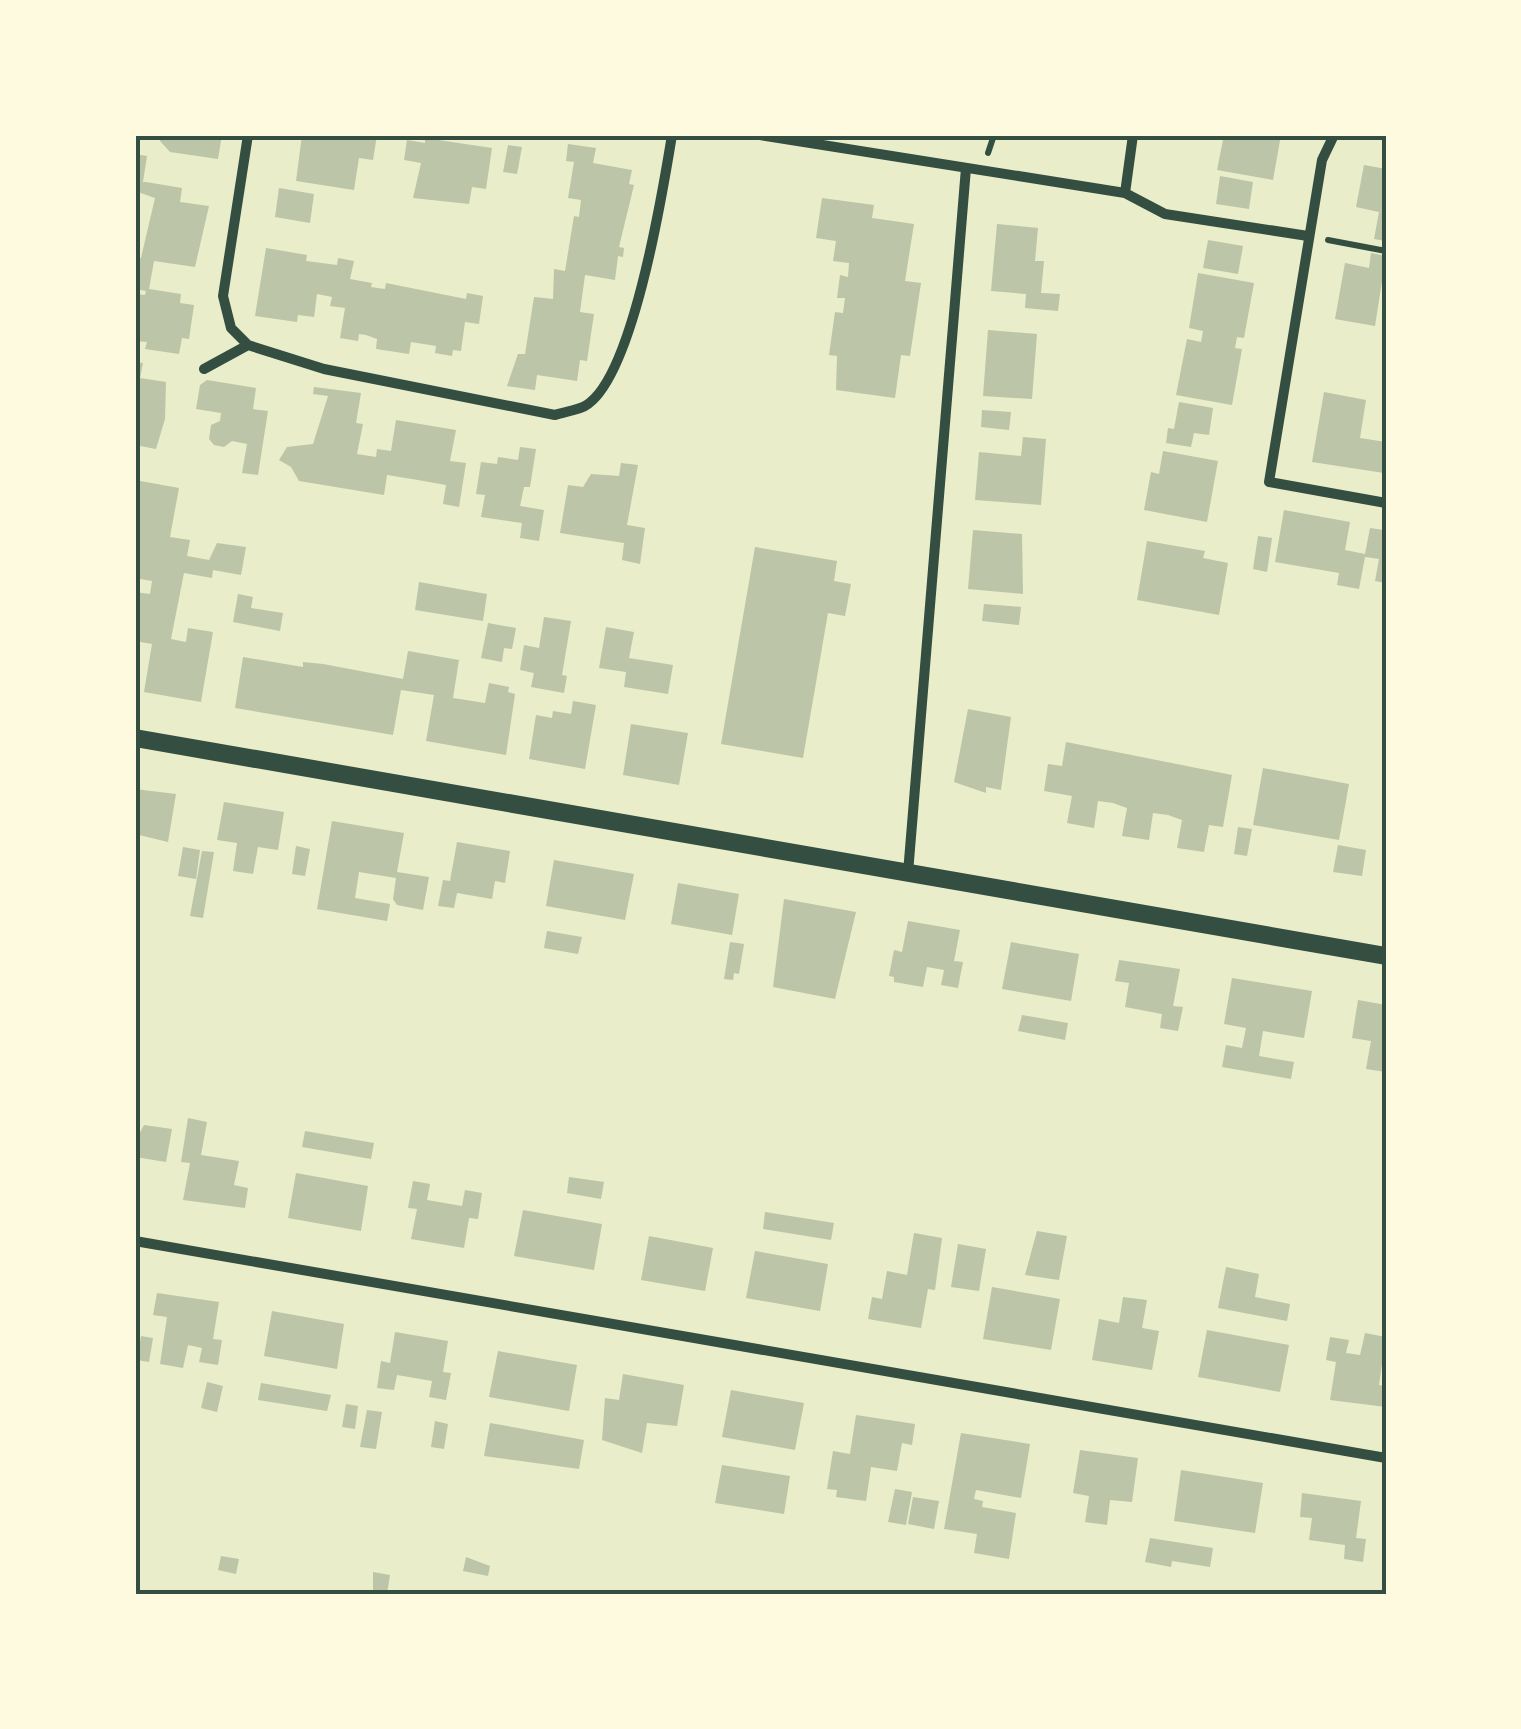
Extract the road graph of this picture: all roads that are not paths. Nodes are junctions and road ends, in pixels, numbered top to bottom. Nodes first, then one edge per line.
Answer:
1 (248, 135) edge
2 (672, 135) edge
3 (760, 135) edge
4 (1133, 135) edge
5 (1334, 135) edge
6 (966, 168) junction
7 (1126, 193) junction
8 (1308, 236) junction
9 (248, 346) junction
10 (204, 369) dead end
11 (1386, 503) edge
12 (135, 738) edge
13 (908, 873) junction
14 (1386, 956) edge
15 (135, 1240) edge
16 (1386, 1458) edge

1 - 9 street
2 - 9 street
3 - 6 street
4 - 7 street
5 - 8 street
6 - 7 street
6 - 13 street
7 - 8 street
8 - 11 street
9 - 10 street
12 - 13 street
13 - 14 street
15 - 16 street

